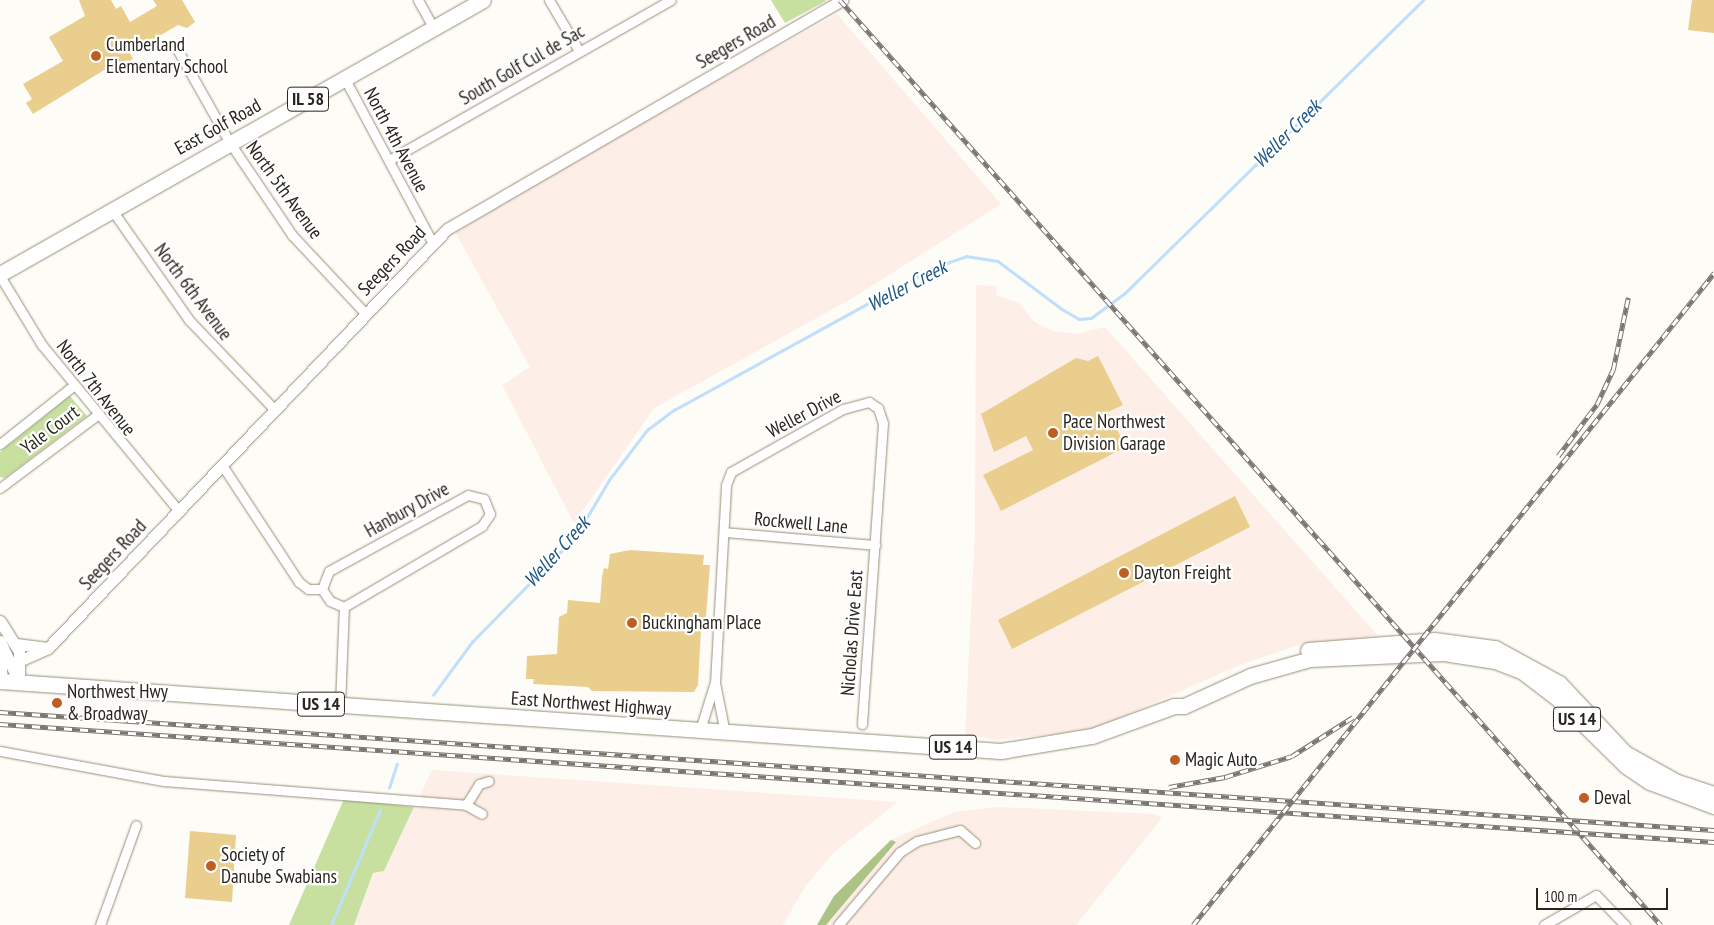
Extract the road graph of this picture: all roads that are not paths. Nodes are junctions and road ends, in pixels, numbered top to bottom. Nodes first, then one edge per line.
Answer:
1 (418, 0) edge
2 (482, 0) edge
3 (549, 0) edge
4 (671, 0) edge
5 (842, 0) edge
6 (433, 27) junction
7 (177, 49) dead end
8 (579, 51) junction
9 (345, 79) junction
10 (230, 144) junction
11 (389, 160) junction
12 (112, 210) junction
13 (433, 244) junction
14 (0, 275) edge
15 (366, 314) junction
16 (73, 386) junction
17 (274, 409) junction
18 (96, 416) junction
19 (0, 444) edge
20 (222, 465) junction
21 (0, 488) edge
22 (179, 511) junction
23 (724, 532) junction
24 (875, 545) junction
25 (322, 589) junction
26 (344, 607) junction
27 (0, 621) edge
28 (0, 641) edge
29 (16, 644) junction
30 (48, 648) junction
31 (0, 657) edge
32 (19, 661) junction
33 (1, 681) edge
34 (19, 682) junction
35 (715, 683) junction
36 (340, 705) junction
37 (1174, 706) junction
38 (862, 724) dead end
39 (700, 730) junction
40 (725, 733) junction
41 (0, 751) edge
42 (489, 781) dead end
43 (1714, 794) edge
44 (466, 805) junction
45 (1714, 806) edge
46 (482, 814) dead end
47 (136, 825) dead end
48 (975, 844) dead end
49 (100, 925) edge
50 (838, 925) edge
51 (1544, 925) edge
52 (1625, 925) edge

1 - 6 street
2 - 6 main road, East Golf Road / IL 58
3 - 8 street
4 - 8 street, South Golf Cul de Sac
5 - 13 street, Seegers Road
6 - 9 main road, East Golf Road / IL 58
7 - 10 street, North 5th Avenue
8 - 11 street, South Golf Cul de Sac
9 - 10 main road, East Golf Road / IL 58
9 - 11 street, North 4th Avenue
10 - 12 main road, East Golf Road / IL 58
10 - 15 street, North 5th Avenue
11 - 13 street, North 4th Avenue
12 - 14 main road, East Golf Road / IL 58
12 - 17 street, North 6th Avenue
13 - 15 street, Seegers Road
14 - 16 street, North 7th Avenue
15 - 17 street, Seegers Road
16 - 18 street, North 7th Avenue
16 - 19 street, Yale Court
17 - 20 street, Seegers Road
18 - 21 street, Yale Court
18 - 22 street, North 7th Avenue
20 - 22 street, Seegers Road
20 - 25 street
22 - 30 street, Seegers Road
23 - 24 street, Rockwell Lane
23 - 24 street, Weller Drive
23 - 35 street
24 - 38 street, Nicholas Drive East
25 - 26 street
25 - 26 street, Hanbury Drive
26 - 36 street
27 - 29 street
28 - 34 street
29 - 30 street
29 - 32 street
30 - 32 street, Seegers Road
31 - 33 street
32 - 34 street
33 - 34 main road, East Northwest Highway / US 14
34 - 36 main road, East Northwest Highway / US 14
35 - 39 street
35 - 40 street
36 - 39 main road, East Northwest Highway / US 14
37 - 40 main road, East Northwest Highway / US 14
37 - 43 main road, East Northwest Highway / US 14
37 - 45 main road, East Northwest Highway / US 14
39 - 40 main road, East Northwest Highway / US 14
41 - 44 street
42 - 44 street
44 - 46 street
47 - 49 street
48 - 50 street
51 - 52 street

